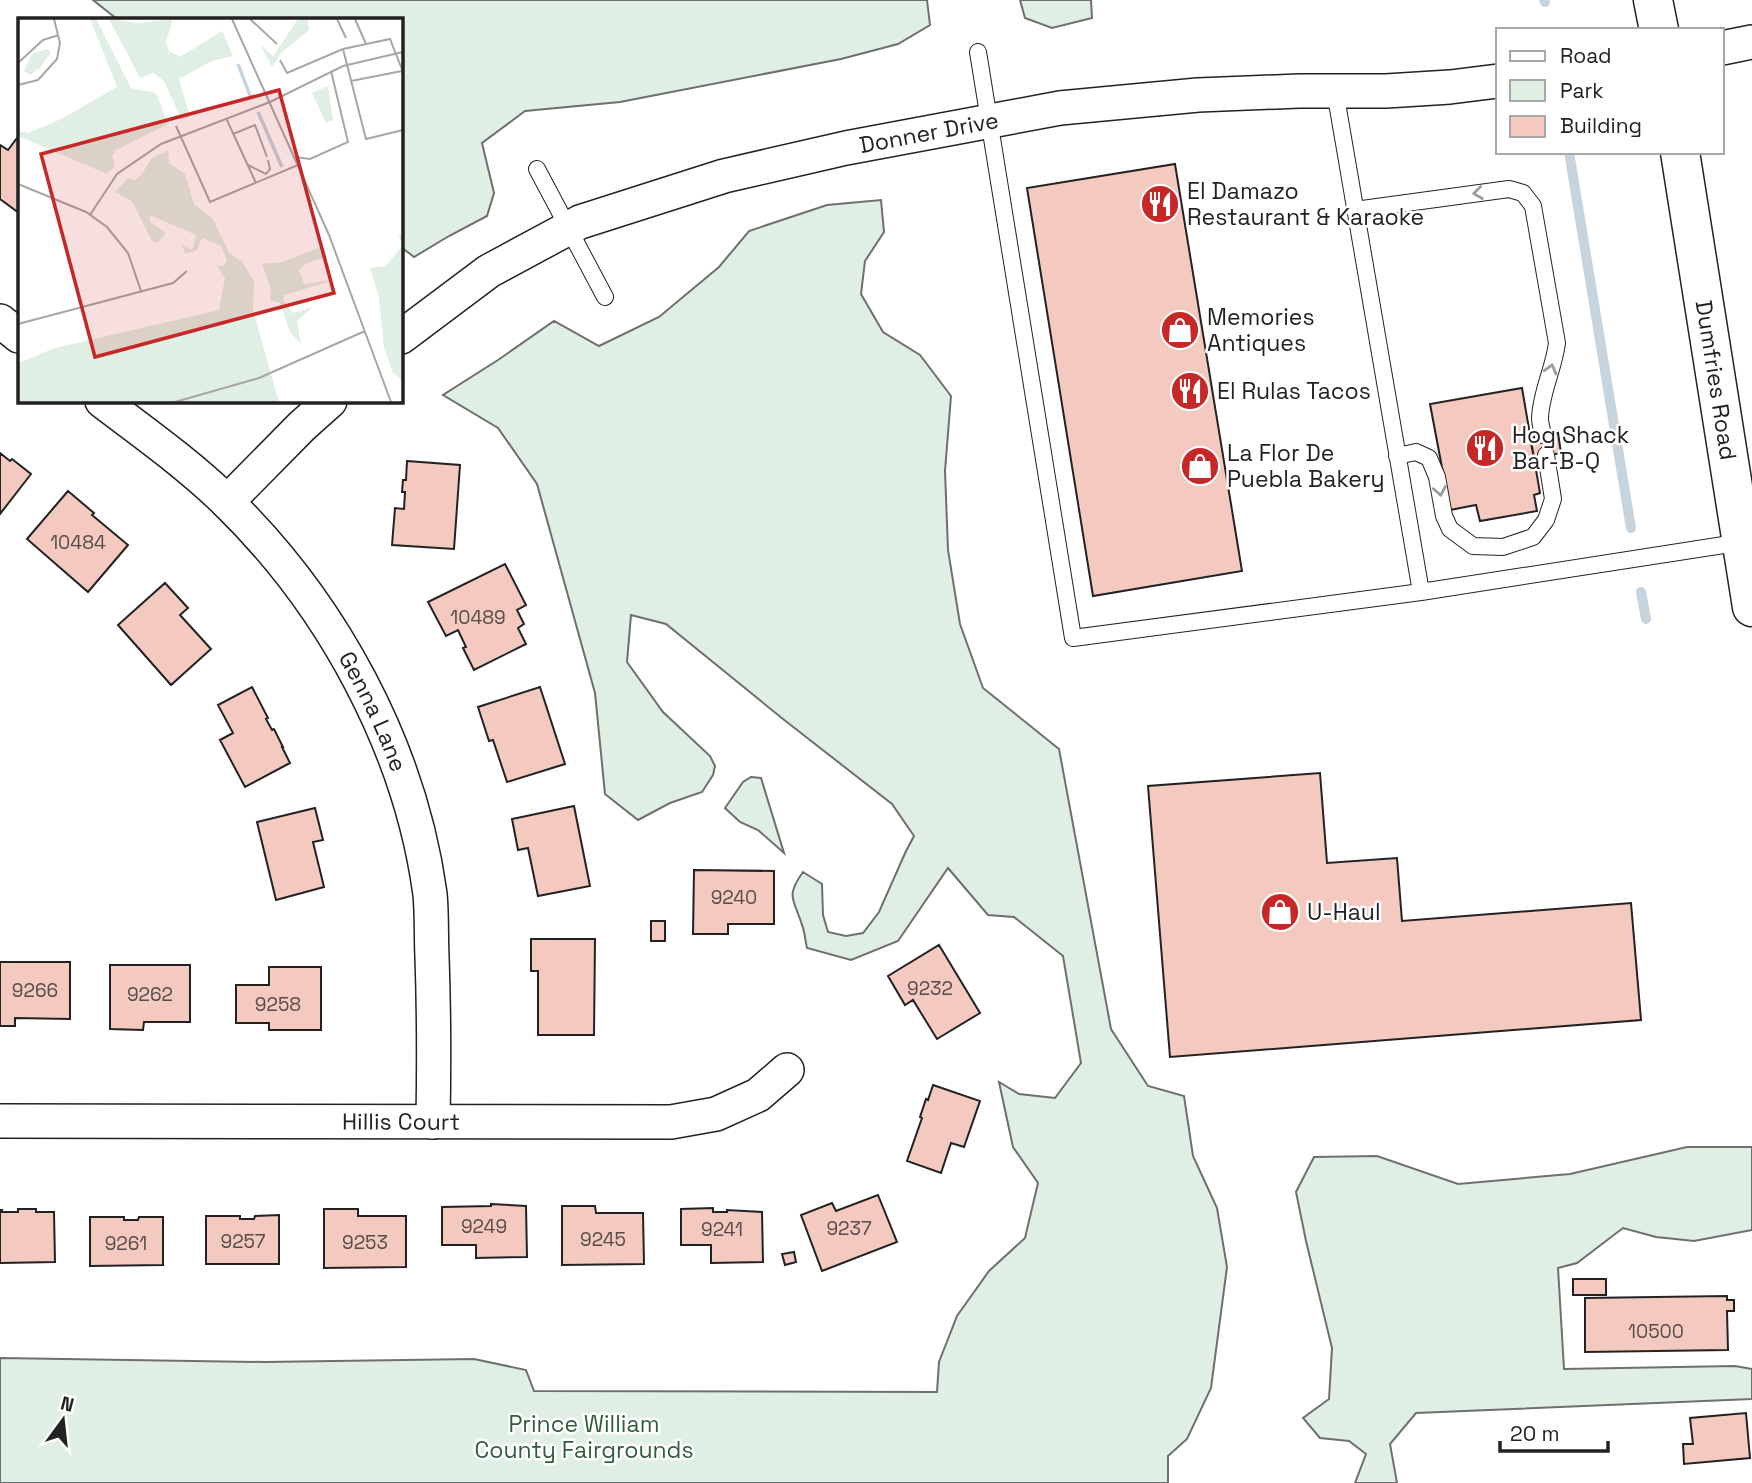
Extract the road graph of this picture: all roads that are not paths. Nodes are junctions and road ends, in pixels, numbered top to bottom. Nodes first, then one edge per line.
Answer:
1 (1653, 0) edge
2 (1659, 28) edge
3 (1752, 42) edge
4 (1724, 48) edge
5 (978, 52) dead end
6 (1496, 81) edge
7 (1335, 91) junction
8 (988, 121) junction
9 (1680, 154) edge
10 (537, 169) dead end
11 (1355, 210) junction
12 (568, 228) junction
13 (605, 297) dead end
14 (0, 321) edge
15 (18, 335) edge
16 (402, 336) edge
17 (103, 402) edge
18 (329, 402) edge
19 (1543, 435) dead end
20 (1546, 455) dead end
21 (1397, 456) junction
22 (1743, 489) edge
23 (227, 502) junction
24 (1743, 542) junction
25 (1421, 592) junction
26 (1752, 606) edge
27 (787, 1070) dead end
28 (0, 1121) edge
29 (433, 1122) junction

1 - 2 main road
3 - 4 street
5 - 8 lane
6 - 7 street, Donner Drive
7 - 8 street, Donner Drive
7 - 11 lane
8 - 12 street, Donner Drive
8 - 25 lane
9 - 22 main road, Dumfries Road
10 - 12 lane
19 -> 11 lane
11 - 21 lane
12 - 13 lane
12 - 16 street, Donner Drive
14 - 15 street
17 - 23 street, Genna Lane
18 - 23 street
21 -> 20 lane
21 - 25 lane
22 - 24 main road, Dumfries Road
23 - 29 street, Genna Lane
24 - 25 lane
24 - 26 main road, Dumfries Road
27 - 29 street, Hillis Court
28 - 29 street, Hillis Court

